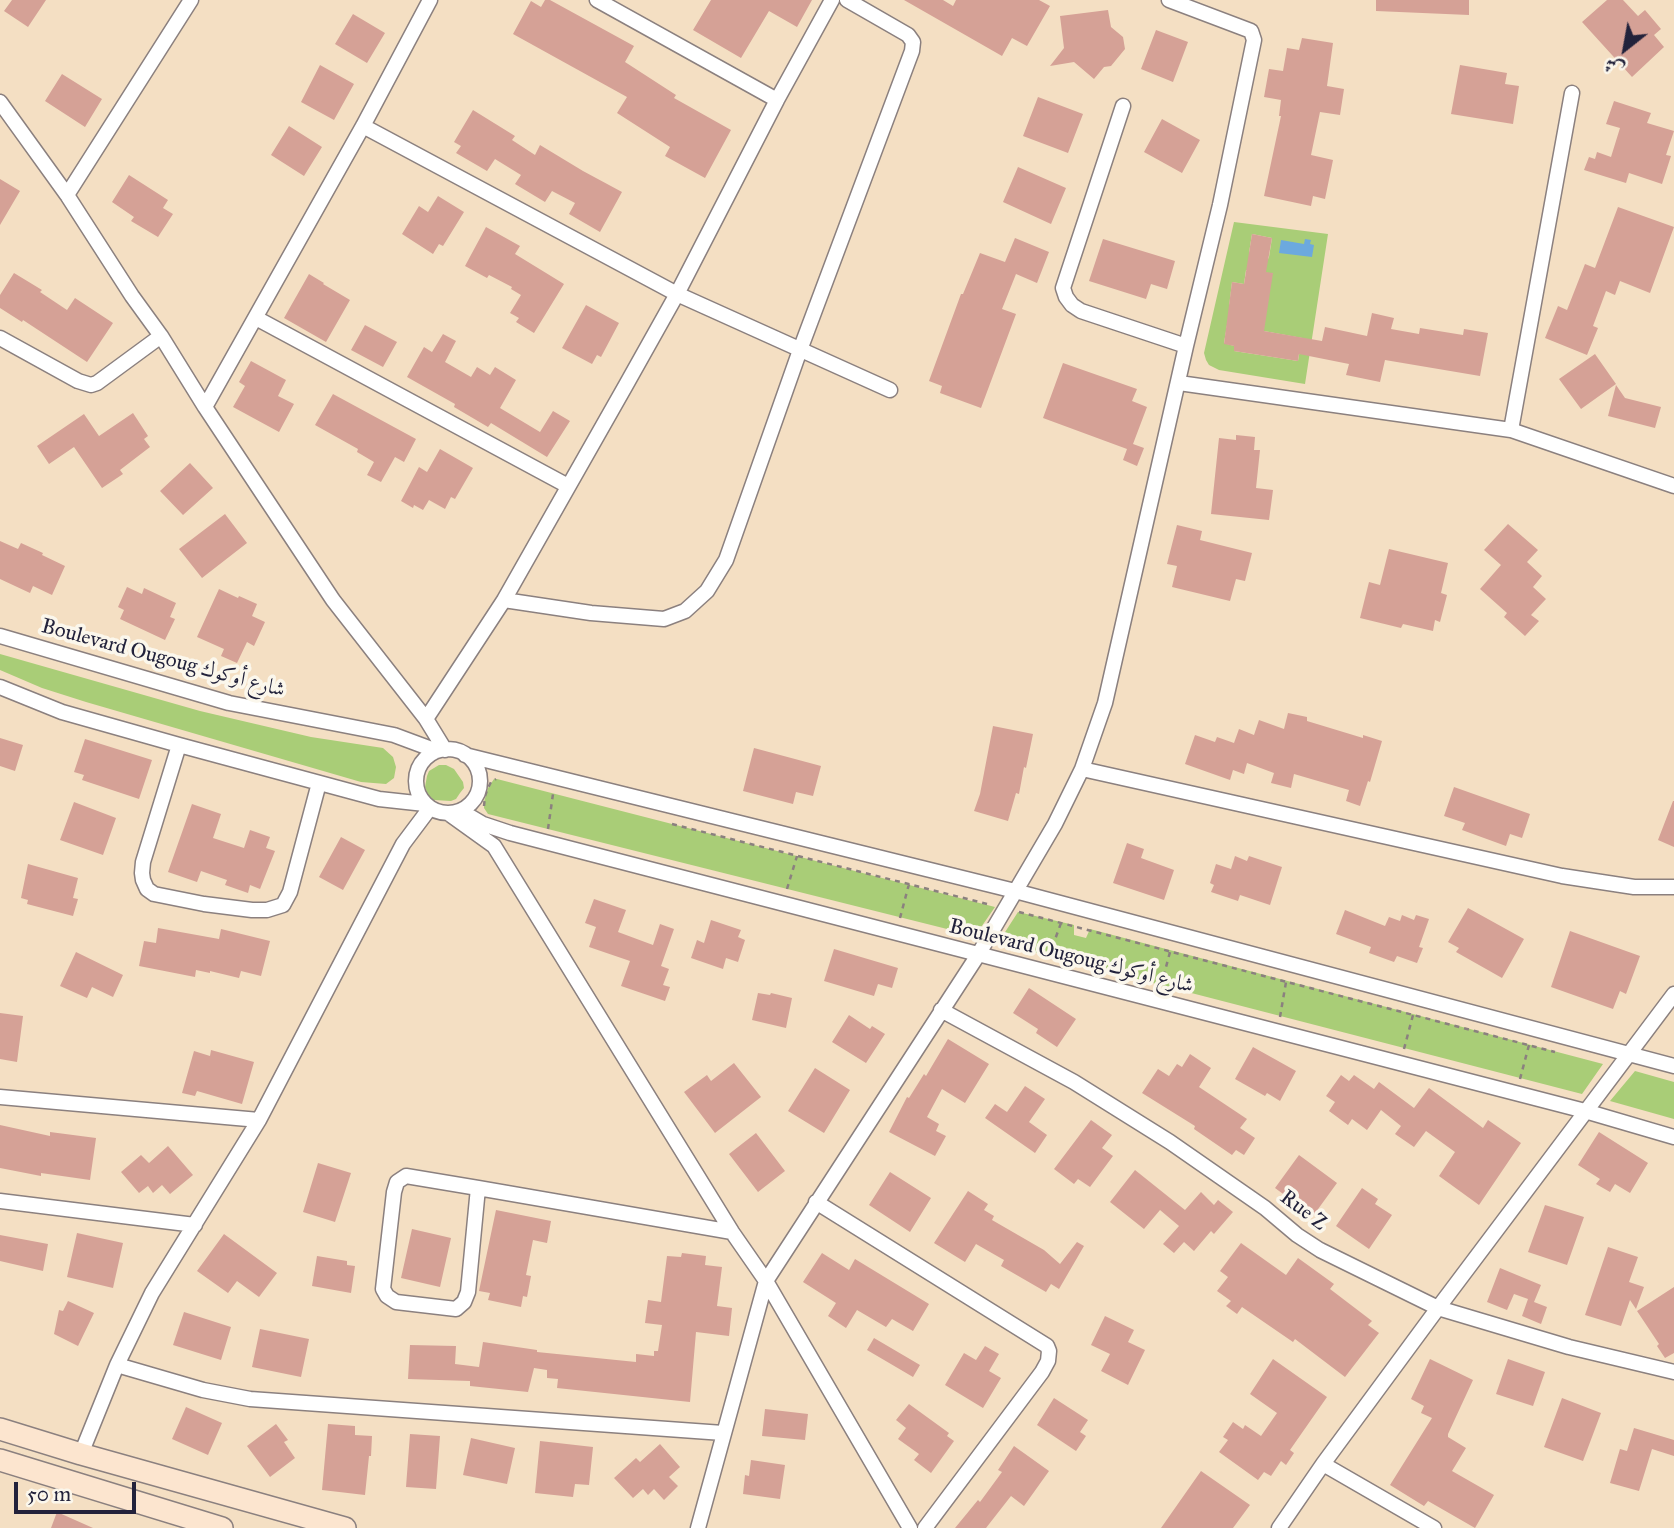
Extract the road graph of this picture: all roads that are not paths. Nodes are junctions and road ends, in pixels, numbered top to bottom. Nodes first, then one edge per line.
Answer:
1 (191, 0) edge
2 (430, 0) edge
3 (597, 0) edge
4 (831, 0) edge
5 (847, 0) edge
6 (1169, 0) edge
7 (1572, 93) dead end
8 (778, 100) junction
9 (0, 103) edge
10 (1123, 106) dead end
11 (363, 126) junction
12 (67, 195) junction
13 (677, 294) junction
14 (256, 318) junction
15 (161, 337) junction
16 (0, 338) edge
17 (1186, 346) junction
18 (800, 350) junction
19 (1178, 383) junction
20 (890, 390) dead end
21 (205, 407) junction
22 (1511, 430) junction
23 (568, 486) junction
24 (1674, 486) edge
25 (504, 600) junction
26 (0, 636) edge
27 (0, 687) edge
28 (426, 719) junction
29 (179, 745) junction
30 (441, 751) junction
31 (466, 755) junction
32 (1082, 769) junction
33 (319, 783) junction
34 (428, 806) junction
35 (455, 812) junction
36 (1674, 887) edge
37 (1015, 891) junction
38 (978, 955) junction
39 (1674, 994) edge
40 (941, 1010) junction
41 (1630, 1054) junction
42 (1674, 1066) edge
43 (0, 1097) edge
44 (1585, 1111) junction
45 (259, 1120) junction
46 (1674, 1137) edge
47 (478, 1188) junction
48 (0, 1201) edge
49 (816, 1202) junction
50 (195, 1225) junction
51 (732, 1232) junction
52 (766, 1280) junction
53 (1438, 1308) junction
54 (117, 1365) junction
55 (1674, 1372) edge
56 (0, 1429) edge
57 (723, 1433) junction
58 (80, 1454) junction
59 (0, 1460) edge
60 (1323, 1464) junction
61 (222, 1528) edge
62 (345, 1528) edge
63 (698, 1528) edge
64 (910, 1528) edge
65 (925, 1528) edge
66 (1279, 1528) edge
67 (1434, 1528) edge

1 - 12 street
2 - 11 street
3 - 8 street
4 - 8 street
5 - 18 street
6 - 17 street
7 - 22 street
8 - 13 street
9 - 12 street
10 - 17 street
11 - 13 street
11 - 14 street
12 - 15 street
13 - 18 street
13 - 23 street
14 - 21 street
14 - 23 street
15 - 16 street
15 - 21 street
17 - 19 street
18 - 20 street
18 - 25 street
19 - 22 street
19 - 32 street
21 - 28 street
22 - 24 street
23 - 25 street
25 - 28 street
26 - 30 street, Boulevard Ougoug شارع أوكوك
27 - 29 street
28 - 30 street
29 - 33 street
29 - 33 street
30 - 31 street
30 - 34 street
31 - 35 street
31 - 37 street
32 - 36 street
32 - 37 street
33 - 34 street
34 - 35 street
34 - 45 street
35 - 38 street, Boulevard Ougoug شارع أوكوك
35 - 51 street
37 - 38 street
37 - 41 street
38 - 40 street
38 - 44 street, Boulevard Ougoug شارع أوكوك
39 - 41 street
40 - 49 street
40 - 53 street, Rue Z
41 - 42 street
41 - 44 street
43 - 45 street
44 - 46 street, Boulevard Ougoug شارع أوكوك
44 - 53 street
45 - 50 street
47 - 47 street
47 - 51 street
48 - 50 street
49 - 52 street
49 - 65 street
50 - 54 street
51 - 52 street
52 - 57 street
52 - 64 street
53 - 55 street, Rue Z
53 - 60 street
54 - 57 street
54 - 58 street
56 - 58 main road
57 - 63 street
58 - 62 main road
59 - 61 main road
60 - 66 street
60 - 67 street

